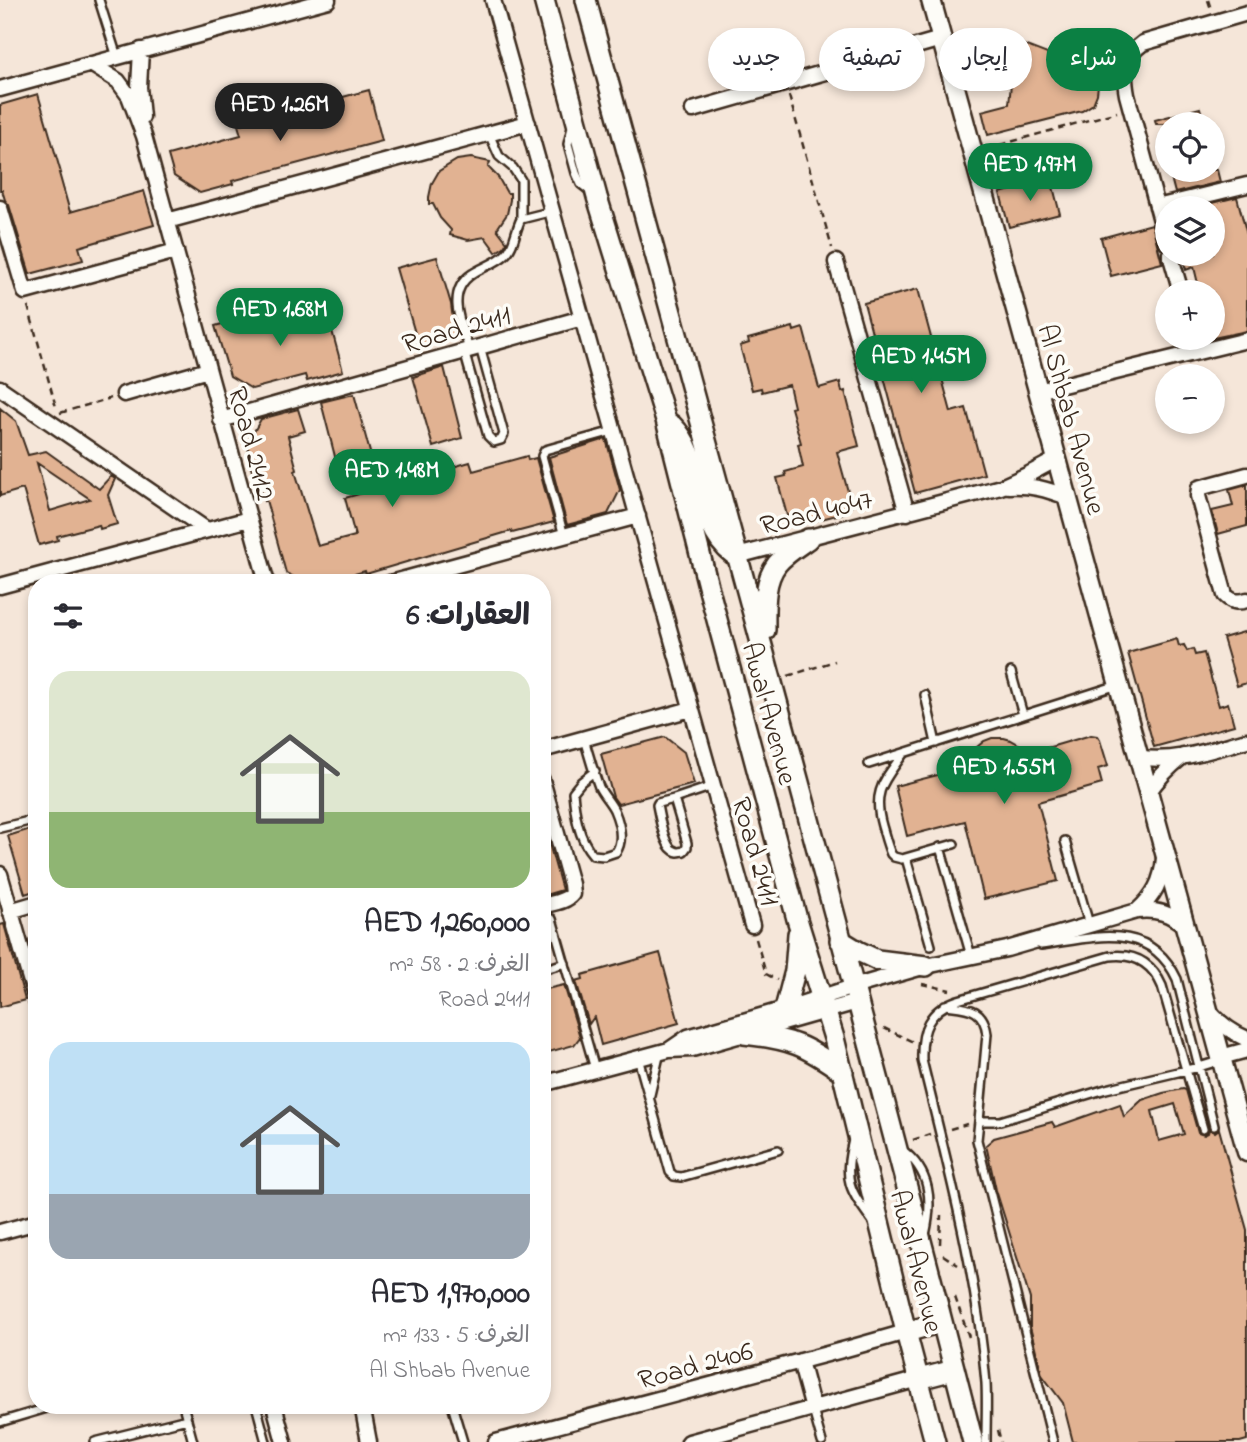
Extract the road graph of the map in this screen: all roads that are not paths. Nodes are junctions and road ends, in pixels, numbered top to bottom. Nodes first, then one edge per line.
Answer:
1 (99, 0) edge
2 (328, 0) edge
3 (494, 0) edge
4 (544, 0) edge
5 (586, 0) edge
6 (931, 0) edge
7 (1247, 13) edge
8 (939, 31) edge
9 (939, 40) edge
10 (141, 50) junction
11 (117, 57) junction
12 (91, 64) junction
13 (0, 89) edge
14 (956, 91) edge
15 (693, 110) dead end
16 (528, 123) junction
17 (488, 134) junction
18 (144, 136) junction
19 (1247, 185) edge
20 (1202, 196) edge
21 (1155, 200) edge
22 (0, 208) edge
23 (553, 211) junction
24 (522, 219) junction
25 (167, 221) junction
26 (176, 251) junction
27 (836, 261) road end
28 (582, 318) junction
29 (1247, 340) edge
30 (1225, 342) edge
31 (471, 349) junction
32 (1179, 350) edge
33 (208, 370) junction
34 (0, 388) edge
35 (1038, 391) junction
36 (124, 394) road end
37 (221, 420) junction
38 (666, 420) junction
39 (614, 431) junction
40 (1057, 459) junction
41 (1247, 475) edge
42 (1001, 487) junction
43 (1067, 497) junction
44 (907, 513) junction
45 (638, 516) junction
46 (249, 519) junction
47 (207, 530) junction
48 (564, 536) junction
49 (808, 539) junction
50 (737, 556) junction
51 (44, 574) edge
52 (264, 574) edge
53 (423, 574) edge
54 (28, 578) edge
55 (0, 586) edge
56 (1247, 600) edge
57 (765, 656) junction
58 (1011, 672) dead end
59 (1119, 684) junction
60 (925, 695) dead end
61 (691, 709) junction
62 (1023, 715) junction
63 (584, 739) junction
64 (1247, 740) edge
65 (936, 743) junction
66 (551, 748) edge
67 (903, 754) junction
68 (1185, 755) junction
69 (1139, 757) junction
70 (869, 764) dead end
71 (594, 771) junction
72 (713, 786) junction
73 (1148, 793) junction
74 (674, 799) junction
75 (28, 821) edge
76 (0, 828) edge
77 (551, 834) edge
78 (1065, 841) dead end
79 (954, 844) dead end
80 (940, 847) junction
81 (1165, 853) junction
82 (906, 858) junction
83 (0, 874) edge
84 (551, 904) edge
85 (28, 906) edge
86 (10, 911) junction
87 (1137, 911) junction
88 (552, 919) dead end
89 (797, 919) junction
90 (1089, 924) junction
91 (752, 925) dead end
92 (1185, 926) junction
93 (840, 940) junction
94 (931, 946) dead end
95 (1007, 949) junction
96 (971, 957) junction
97 (565, 963) junction
98 (551, 967) edge
99 (28, 972) edge
100 (921, 974) junction
101 (855, 995) junction
102 (824, 1004) junction
103 (944, 1004) junction
104 (785, 1009) junction
105 (1208, 1009) junction
106 (744, 1034) junction
107 (1247, 1039) edge
108 (1247, 1050) edge
109 (665, 1051) junction
110 (638, 1058) junction
111 (1221, 1058) junction
112 (1199, 1067) junction
113 (595, 1070) junction
114 (1186, 1070) junction
115 (843, 1072) junction
116 (551, 1082) edge
117 (650, 1099) junction
118 (979, 1121) junction
119 (1214, 1126) dead end
120 (1203, 1129) dead end
121 (778, 1150) dead end
122 (1247, 1152) edge
123 (28, 1224) edge
124 (0, 1231) edge
125 (942, 1322) junction
126 (906, 1332) junction
127 (800, 1361) junction
128 (954, 1370) junction
129 (919, 1379) junction
130 (813, 1409) junction
131 (28, 1414) edge
132 (186, 1414) edge
133 (258, 1414) edge
134 (276, 1414) edge
135 (364, 1414) edge
136 (455, 1414) edge
137 (187, 1419) junction
138 (278, 1420) junction
139 (0, 1422) edge
140 (261, 1425) junction
141 (95, 1442) edge
142 (194, 1442) edge
143 (266, 1442) edge
144 (284, 1442) edge
145 (369, 1442) edge
146 (463, 1442) edge
147 (496, 1442) edge
148 (689, 1442) edge
149 (822, 1442) edge
150 (935, 1442) edge
151 (973, 1442) edge
152 (986, 1442) edge
153 (1053, 1442) edge

1 - 11 lane
2 - 10 street
3 - 16 street, Road 2411
4 - 38 main road, Awal Avenue
5 - 50 main road, Awal Avenue
6 - 8 street, Al Shbab Avenue
7 - 21 street
9 - 15 street
10 - 11 street
10 - 18 street, Road 2412
11 - 12 street
12 - 13 street
12 - 18 street, Road 2412
14 - 35 street, Al Shbab Avenue
16 - 17 street
16 - 23 street, Road 2411
17 - 24 lane
17 - 25 street
18 - 25 street, Road 2412
19 - 20 street
22 - 26 street
23 - 24 lane
23 - 28 street, Road 2411
24 - 31 lane
25 - 26 street, Road 2412
26 - 33 street, Road 2412
27 - 44 street, Road 4047
28 - 31 street, Road 2411
28 - 39 street, Road 2411
29 - 30 street
31 - 31 lane
31 - 37 street, Road 2411
32 - 35 street
33 - 36 street
33 - 37 street, Road 2412
34 - 47 street
35 - 40 street, Al Shbab Avenue
37 - 46 street, Road 2412
38 - 50 main road
38 - 89 main road, Awal Avenue
39 - 45 street, Road 2411
39 - 48 lane
40 - 42 street, Road 4047
40 - 43 street, Al Shbab Avenue
41 - 56 street
42 - 43 street, Road 4047
42 - 44 street, Road 4047
43 - 59 street, Al Shbab Avenue
44 - 49 street, Road 4047
45 - 48 street
45 - 61 street, Road 2411
46 - 47 street, Road 2412
46 - 52 street, Road 2412
47 - 51 street, Road 2412
48 - 53 street
49 - 50 street, Road 4047
49 - 57 main road
50 - 57 main road, Awal Avenue
54 - 55 street, Road 2412
57 - 93 main road, Awal Avenue
58 - 62 lane
59 - 62 lane
59 - 69 street, Al Shbab Avenue
60 - 65 lane
61 - 63 street
61 - 72 street, Road 2411
62 - 65 lane
63 - 66 street
63 - 71 lane
64 - 68 street
65 - 67 lane
67 - 70 lane
67 - 82 lane
68 - 69 street
68 - 73 street
69 - 73 street, Al Shbab Avenue
71 - 71 lane
72 - 74 lane
72 - 91 street, Road 2411
73 - 81 street, Al Shbab Avenue
74 - 74 lane
75 - 76 lane
77 - 84 street
78 - 90 lane
79 - 80 lane
80 - 82 lane
80 - 96 lane
81 - 87 street, Al Shbab Avenue
81 - 92 street, Al Shbab Avenue
82 - 94 lane
83 - 86 street
85 - 86 street
86 - 99 street
87 - 90 street
87 - 92 street
88 - 97 lane
89 - 102 main road, Awal Avenue
89 - 104 main road
90 - 95 street
92 - 105 street, Al Shbab Avenue
93 - 100 main road
93 - 101 main road, Awal Avenue
95 - 96 street
95 - 112 lane
96 - 100 street
97 - 98 lane
97 - 113 lane
100 - 101 street
101 - 102 street
101 - 125 main road, Awal Avenue
102 - 104 street
102 - 106 street
102 - 115 main road, Awal Avenue
103 - 114 lane
103 - 118 lane
103 - 152 lane
104 - 109 street
105 - 107 street
105 - 111 street, Al Shbab Avenue
106 - 109 street
106 - 115 main road
108 - 111 street
109 - 110 street
109 - 117 lane
110 - 113 street
110 - 117 lane
111 - 112 lane
111 - 122 street, Al Shbab Avenue
112 - 114 lane
112 - 119 lane
113 - 116 street
114 - 118 lane
114 - 120 lane
115 - 126 main road, Awal Avenue
117 - 121 lane
118 - 153 lane
123 - 124 street
125 - 126 main road
125 - 128 main road, Awal Avenue
126 - 127 street, Road 2406
126 - 129 main road, Awal Avenue
127 - 130 street
127 - 147 street, Road 2406
128 - 129 main road
128 - 151 main road, Awal Avenue
129 - 130 street
129 - 150 main road, Awal Avenue
130 - 148 street
130 - 149 lane
131 - 139 lane
132 - 137 lane
133 - 140 lane
134 - 138 street
135 - 145 street
136 - 146 lane
137 - 141 lane
137 - 142 lane
138 - 140 lane
138 - 144 street
140 - 143 lane

